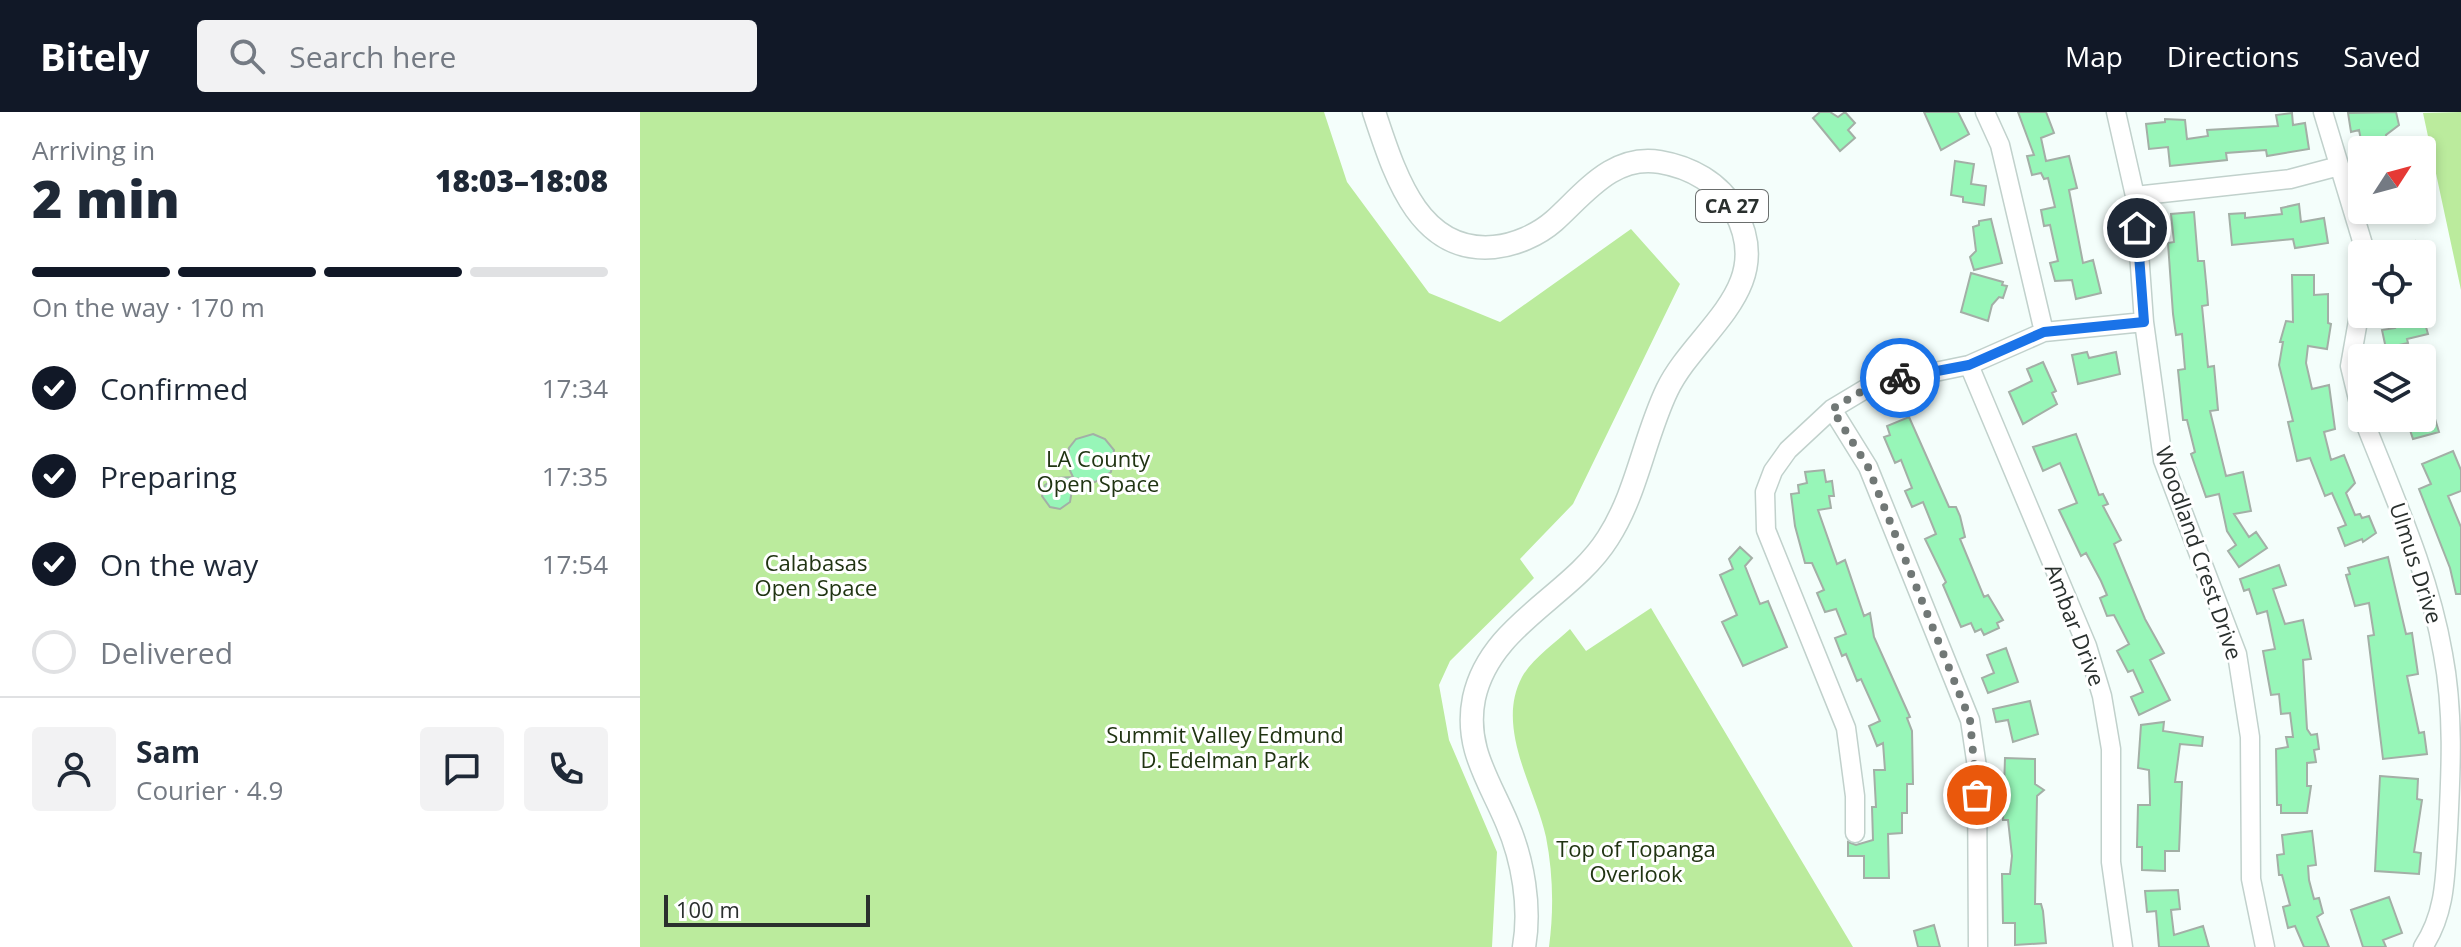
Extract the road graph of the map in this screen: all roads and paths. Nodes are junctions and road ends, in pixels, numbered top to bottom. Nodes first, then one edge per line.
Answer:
1 (1374, 112) edge
2 (1985, 112) edge
3 (2116, 112) edge
4 (2323, 112) edge
5 (2339, 166) junction
6 (2135, 196) junction
7 (2362, 240) edge
8 (2144, 322) junction
9 (2044, 332) junction
10 (1969, 365) junction
11 (1832, 409) junction
12 (2368, 432) edge
13 (1855, 833) dead end
14 (1524, 947) edge
15 (1978, 947) edge
16 (2123, 947) edge
17 (2265, 947) edge
18 (2423, 947) edge

1 - 14 main road, CA 27
2 - 9 street
3 - 6 street, Woodland Crest Drive
4 - 5 street
5 - 6 street
5 - 7 street
6 - 8 street, Woodland Crest Drive
8 - 9 street
8 - 17 street, Woodland Crest Drive
9 - 10 street
10 - 11 street
10 - 16 street, Ambar Drive
11 - 13 street
11 - 15 street
12 - 18 street, Ulmus Drive

